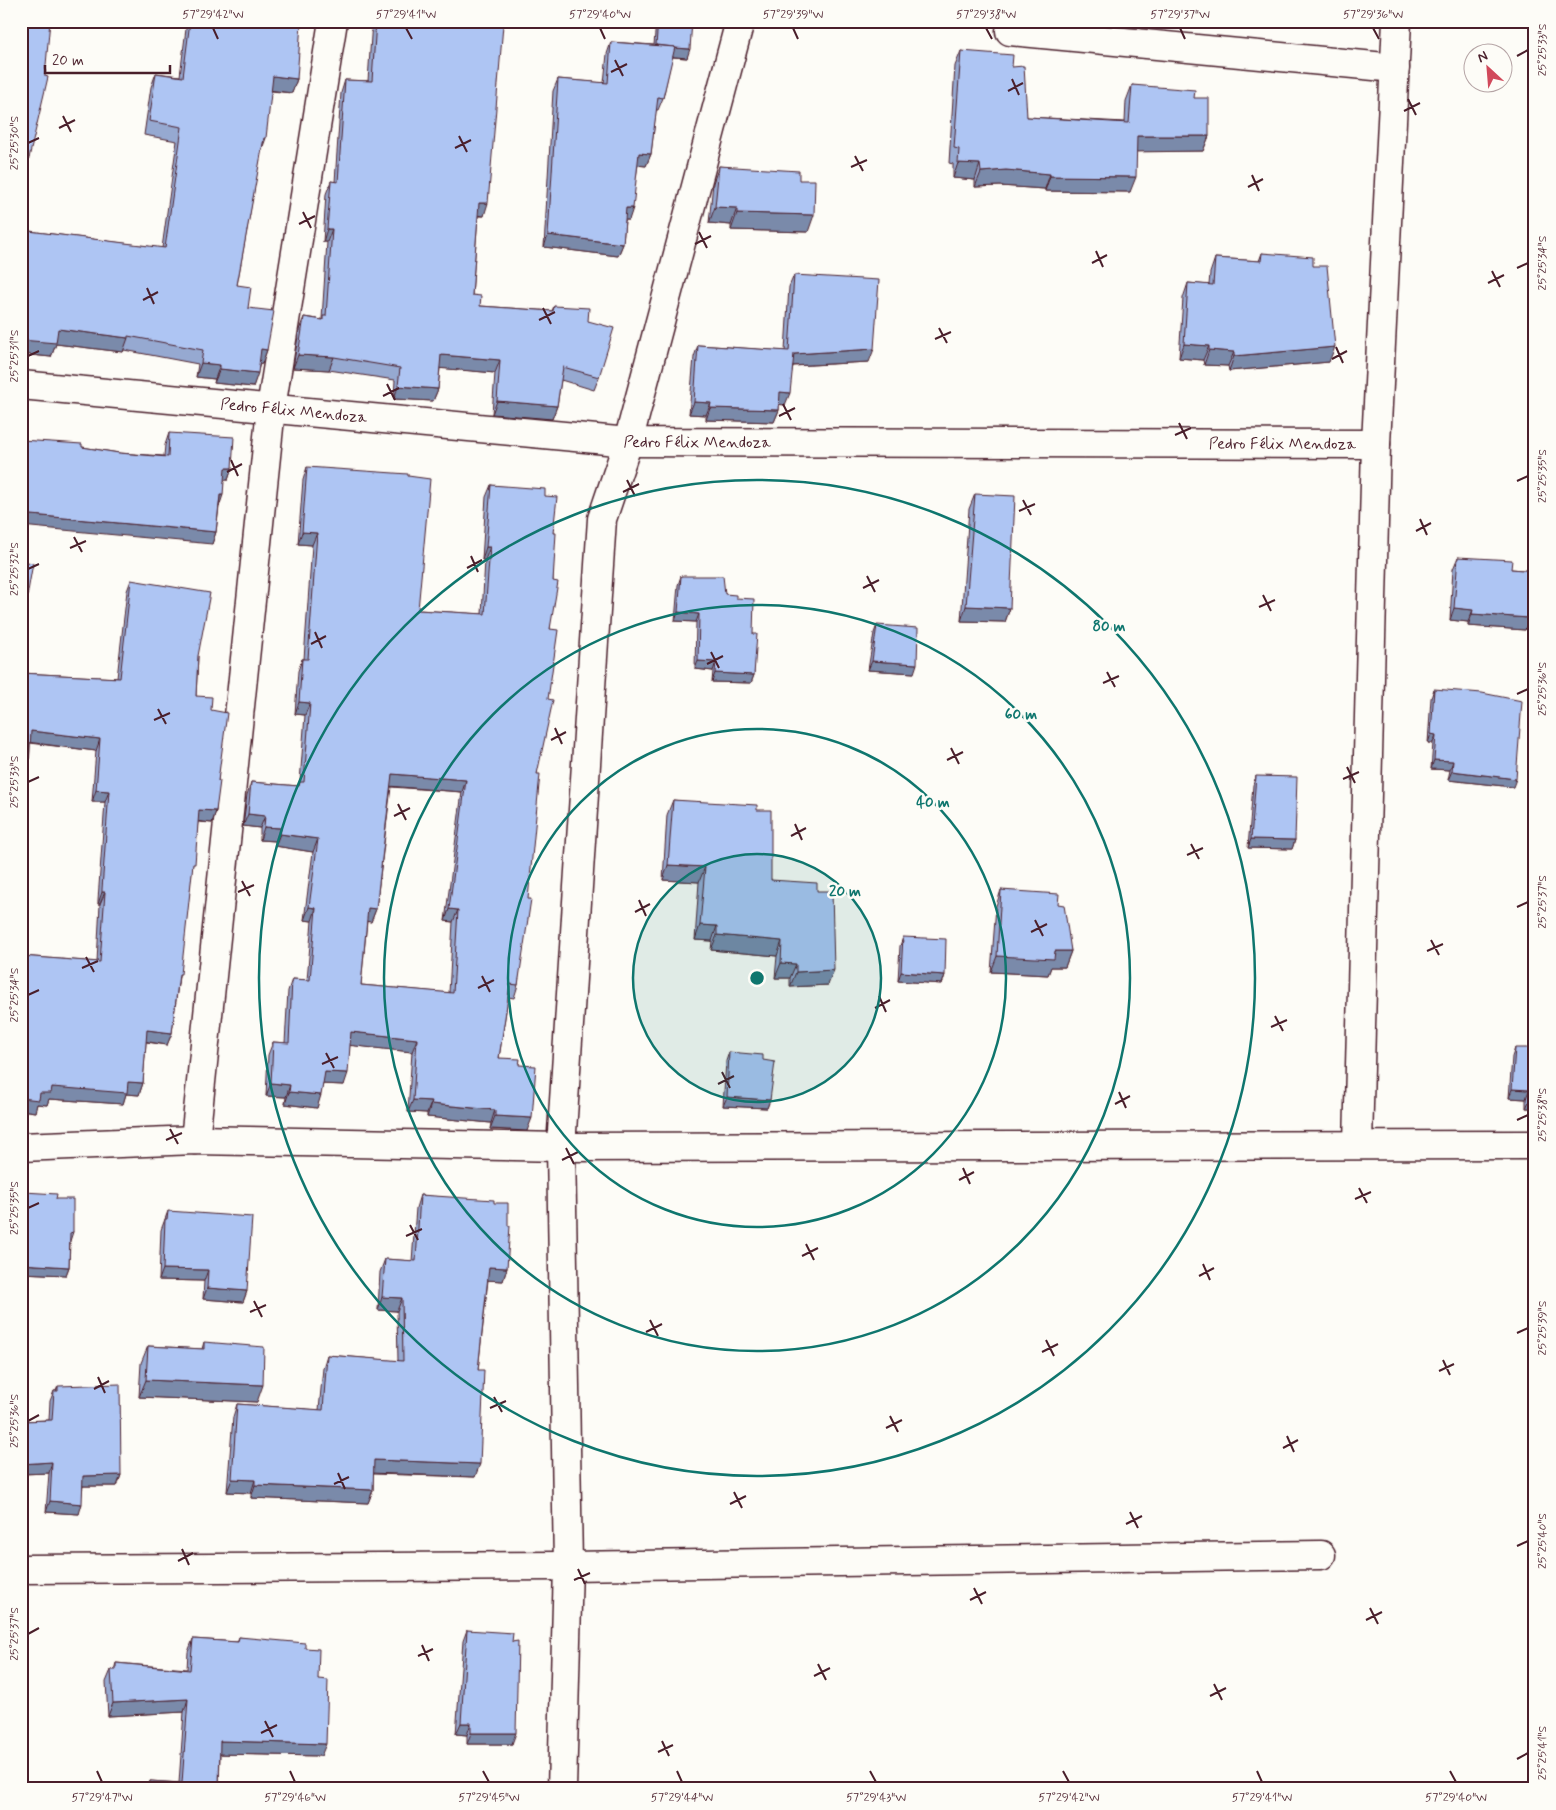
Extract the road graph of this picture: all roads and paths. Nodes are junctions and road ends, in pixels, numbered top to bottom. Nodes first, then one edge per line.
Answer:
1 (333, 21) edge
2 (740, 21) edge
3 (1397, 21) edge
4 (1010, 31) dead end
5 (1395, 68) junction
6 (21, 385) edge
7 (271, 408) junction
8 (628, 442) junction
9 (1376, 444) junction
10 (195, 1140) junction
11 (1358, 1144) junction
12 (1535, 1145) edge
13 (21, 1147) edge
14 (561, 1147) junction
15 (1321, 1555) dead end
16 (568, 1566) junction
17 (21, 1569) edge
18 (562, 1789) edge

1 - 7 street
2 - 8 street
3 - 5 street
4 - 5 street
5 - 9 street
6 - 7 street, Pedro Félix Mendoza
7 - 8 street, Pedro Félix Mendoza
7 - 10 street
8 - 9 street, Pedro Félix Mendoza
8 - 14 street
9 - 11 street
10 - 13 street
10 - 14 street
11 - 12 street
11 - 14 street
14 - 16 street
15 - 16 street
16 - 17 street
16 - 18 street

